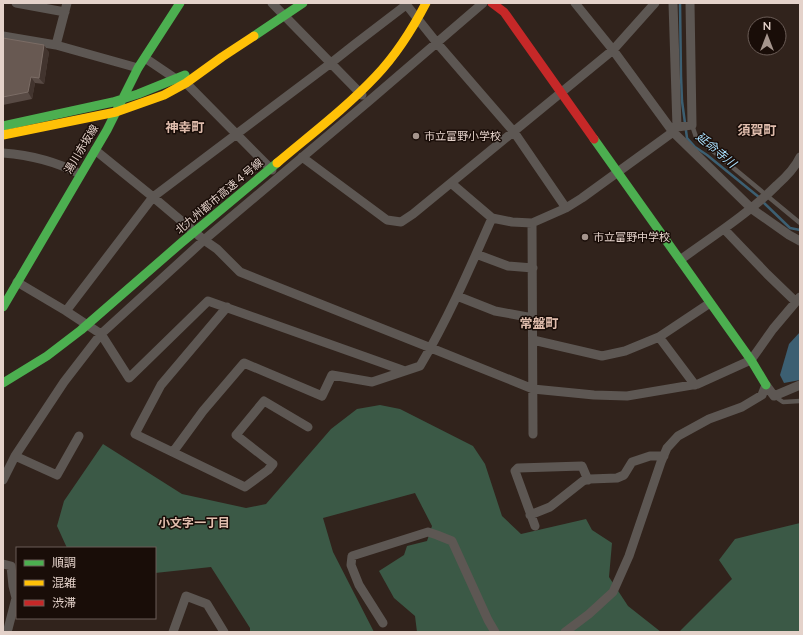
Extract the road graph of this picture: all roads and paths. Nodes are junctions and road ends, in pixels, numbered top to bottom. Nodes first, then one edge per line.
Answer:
1 (16, 3) edge
2 (67, 3) edge
3 (180, 3) edge
4 (272, 3) edge
5 (303, 3) edge
6 (426, 3) edge
7 (483, 3) edge
8 (492, 3) edge
9 (655, 3) edge
10 (672, 3) edge
11 (690, 3) edge
12 (409, 4) edge
13 (577, 4) edge
14 (64, 12) junction
15 (284, 15) junction
16 (408, 17) dead end
17 (3, 36) edge
18 (437, 42) junction
19 (56, 45) junction
20 (613, 50) junction
21 (222, 57) junction
22 (146, 58) junction
23 (331, 63) junction
24 (138, 68) junction
25 (176, 79) junction
26 (357, 81) dead end
27 (186, 83) junction
28 (346, 92) dead end
29 (561, 93) junction
30 (122, 100) junction
31 (369, 101) junction
32 (116, 112) junction
33 (692, 125) junction
34 (3, 126) edge
35 (675, 129) junction
36 (514, 132) junction
37 (236, 134) junction
38 (3, 135) edge
39 (95, 150) junction
40 (3, 153) edge
41 (272, 154) dead end
42 (302, 157) junction
43 (800, 157) edge
44 (255, 168) dead end
45 (617, 172) junction
46 (80, 174) junction
47 (278, 177) junction
48 (451, 183) junction
49 (767, 196) junction
50 (153, 197) junction
51 (566, 208) junction
52 (752, 209) junction
53 (196, 217) dead end
54 (492, 218) junction
55 (532, 223) junction
56 (800, 223) edge
57 (724, 229) junction
58 (178, 233) dead end
59 (204, 240) junction
60 (800, 241) edge
61 (476, 254) junction
62 (680, 260) junction
63 (532, 268) junction
64 (17, 282) junction
65 (457, 296) junction
66 (798, 300) edge
67 (710, 303) junction
68 (3, 307) edge
69 (227, 307) junction
70 (66, 311) junction
71 (85, 314) dead end
72 (533, 318) junction
73 (74, 324) dead end
74 (101, 334) junction
75 (659, 337) junction
76 (533, 340) junction
77 (431, 348) junction
78 (750, 360) junction
79 (405, 371) junction
80 (3, 383) edge
81 (695, 384) junction
82 (766, 385) junction
83 (800, 385) edge
84 (533, 389) junction
85 (774, 396) junction
86 (800, 401) edge
87 (308, 427) dead end
88 (533, 434) dead end
89 (78, 436) dead end
90 (173, 452) junction
91 (3, 456) edge
92 (664, 456) junction
93 (14, 458) junction
94 (3, 480) edge
95 (588, 480) junction
96 (530, 515) junction
97 (535, 526) dead end
98 (10, 565) edge
99 (218, 623) junction
100 (382, 623) dead end
101 (8, 629) dead end
102 (173, 632) edge
103 (215, 632) edge
104 (224, 632) edge
105 (495, 632) edge
106 (565, 632) edge

1 - 14 street
2 - 14 street
3 - 22 main road, 湯川赤坂線
4 - 15 street
5 - 15 main road
6 - 80 main road, 北九州都市高速４号線, bridge
7 - 18 street
8 - 29 main road
9 - 20 street
10 - 35 street
11 - 33 street
12 - 16 main road
12 - 18 street
12 - 23 street
13 - 20 street
14 - 19 street
15 - 21 main road
15 - 23 street
17 - 19 street
18 - 31 street
18 - 36 street
19 - 24 street
20 - 29 street
20 - 35 street
21 - 25 main road
21 - 27 main road
22 - 24 main road, 湯川赤坂線
22 - 25 street
23 - 31 street
23 - 37 street
24 - 30 main road, 湯川赤坂線
25 - 30 main road
26 - 28 main road
27 - 32 main road
27 - 37 street
29 - 36 street
29 - 45 main road
30 - 32 main road, 湯川赤坂線
30 - 34 main road
31 - 42 street
32 - 38 main road
32 - 39 main road, 湯川赤坂線
33 - 35 street
33 - 49 lane
35 - 45 street
35 - 52 street
36 - 48 street
36 - 51 street
37 - 47 street
37 - 50 street
39 - 46 main road, 湯川赤坂線
39 - 50 street
40 - 46 street
41 - 44 main road, 北九州都市高速４号線
42 - 47 street
42 - 48 street
43 - 49 street
45 - 51 street
45 - 62 main road
46 - 64 main road, 湯川赤坂線
47 - 59 street
48 - 54 street
49 - 52 street
49 - 56 lane
50 - 59 street
50 - 70 street
51 - 55 street
52 - 57 street
52 - 60 street
53 - 58 main road, 北九州都市高速４号線
54 - 55 street
54 - 61 street
55 - 63 street
57 - 62 street
57 - 66 street
59 - 74 street
59 - 77 street
61 - 63 street
61 - 65 street
62 - 67 main road
63 - 72 street
64 - 68 main road, 湯川赤坂線
64 - 70 street
65 - 72 street
65 - 77 street
66 - 78 street
67 - 75 street
67 - 78 main road
69 - 74 street
69 - 79 street
69 - 90 street
70 - 74 street
71 - 73 main road
72 - 76 street
74 - 93 street
75 - 76 street
75 - 81 street
76 - 84 street
77 - 79 street
77 - 84 street
78 - 81 street
78 - 82 main road
79 - 90 street
81 - 84 street
82 - 85 street
82 - 92 street
83 - 85 street
84 - 88 street
85 - 86 lane
87 - 90 street
89 - 93 street
91 - 93 street
92 - 95 street
92 - 106 street
93 - 94 street
95 - 96 street
95 - 96 street
96 - 97 street
98 - 101 street
99 - 102 street
99 - 103 street
99 - 104 street
100 - 105 street

